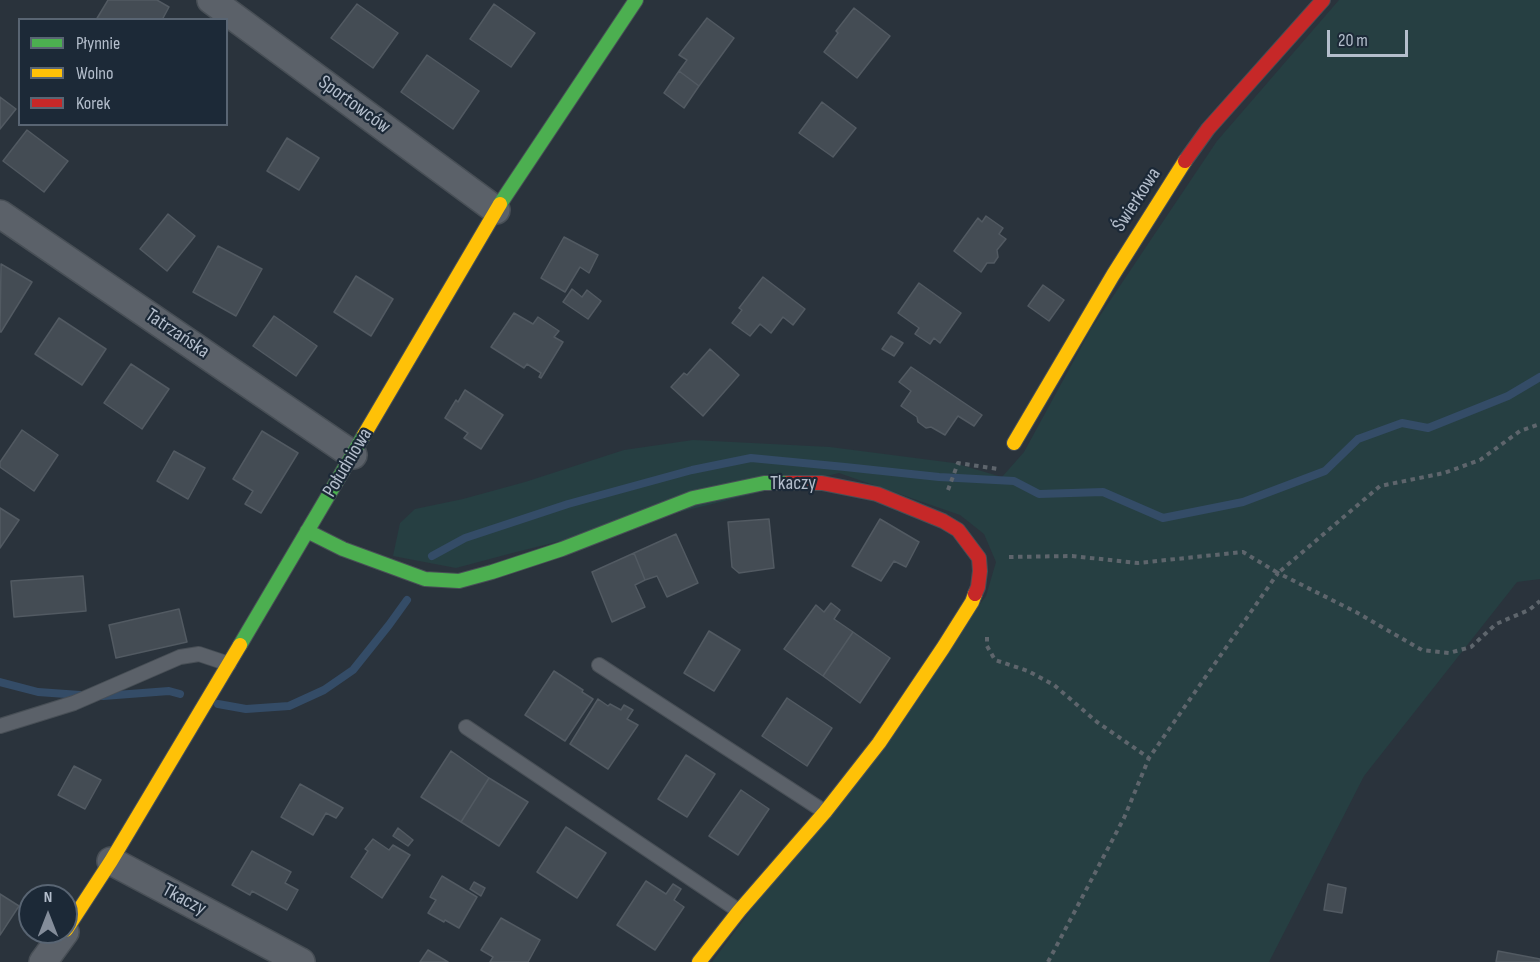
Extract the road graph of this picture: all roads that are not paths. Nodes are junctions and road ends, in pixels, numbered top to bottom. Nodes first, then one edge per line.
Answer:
1 (211, 0) edge
2 (636, 0) edge
3 (1323, 0) edge
4 (496, 210) junction
5 (0, 214) edge
6 (1014, 443) dead end
7 (353, 455) junction
8 (307, 531) junction
9 (229, 664) junction
10 (599, 665) dead end
11 (0, 726) edge
12 (466, 727) dead end
13 (825, 812) junction
14 (111, 861) junction
15 (78, 911) edge
16 (739, 911) junction
17 (256, 938) junction
18 (56, 944) edge
19 (43, 962) edge
20 (272, 962) edge
21 (301, 962) edge
22 (699, 962) edge

1 - 4 street, Sportowców
2 - 4 street, Południowa
3 - 6 street, Świerkowa
4 - 7 street, Południowa
5 - 7 street, Tatrzańska
7 - 8 street, Południowa
8 - 9 street, Południowa
8 - 13 street, Tkaczy
9 - 11 lane
9 - 14 street, Południowa
10 - 13 lane
12 - 16 lane
13 - 16 street
14 - 15 street, Południowa
14 - 17 street, Tkaczy
16 - 22 street
17 - 20 street, Tkaczy
17 - 21 street, Tkaczy
18 - 19 street, Południowa

